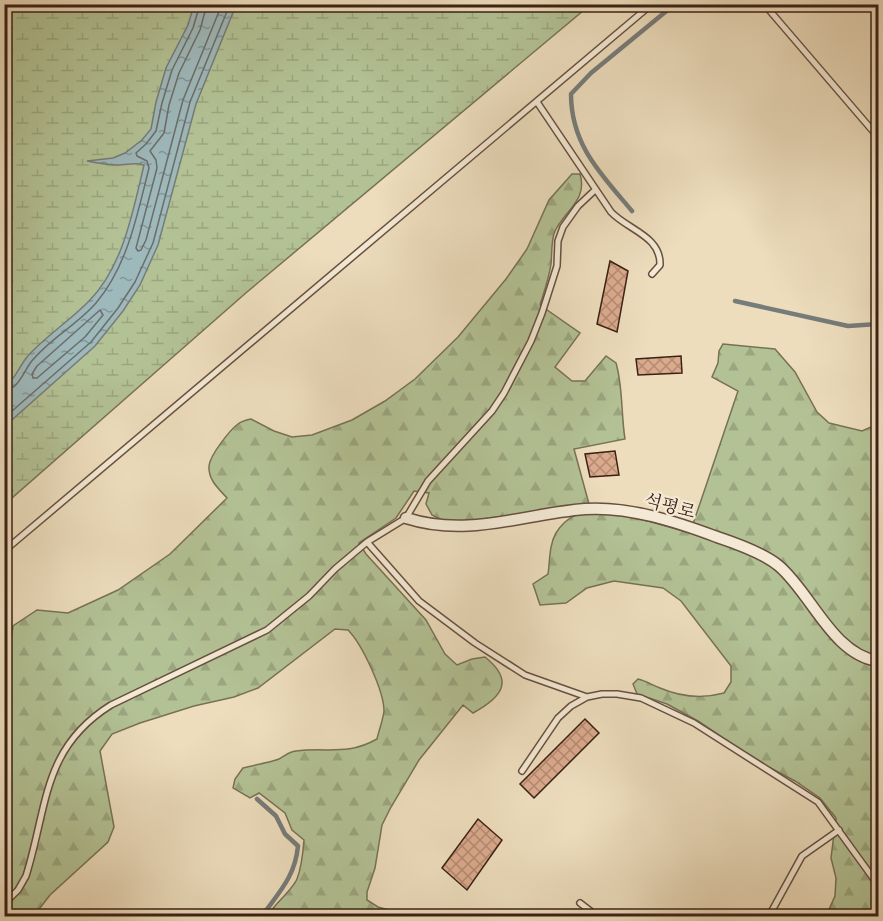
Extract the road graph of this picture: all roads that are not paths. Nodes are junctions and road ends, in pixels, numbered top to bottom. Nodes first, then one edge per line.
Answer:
1 (652, 4) edge
2 (765, 4) edge
3 (537, 102) junction
4 (879, 137) edge
5 (596, 190) junction
6 (652, 274) dead end
7 (406, 518) junction
8 (367, 542) junction
9 (4, 551) edge
10 (879, 662) edge
11 (587, 697) junction
12 (522, 771) dead end
13 (839, 830) junction
14 (580, 903) dead end
15 (4, 904) edge
16 (597, 916) edge
17 (769, 916) edge
18 (876, 916) edge

1 - 3 lane
2 - 4 lane
3 - 5 lane
3 - 9 lane
5 - 6 lane
5 - 7 lane
7 - 8 lane
7 - 10 street, 석평로
8 - 11 lane
8 - 15 lane
11 - 12 lane
11 - 13 lane
13 - 17 lane
13 - 18 lane
14 - 16 lane

